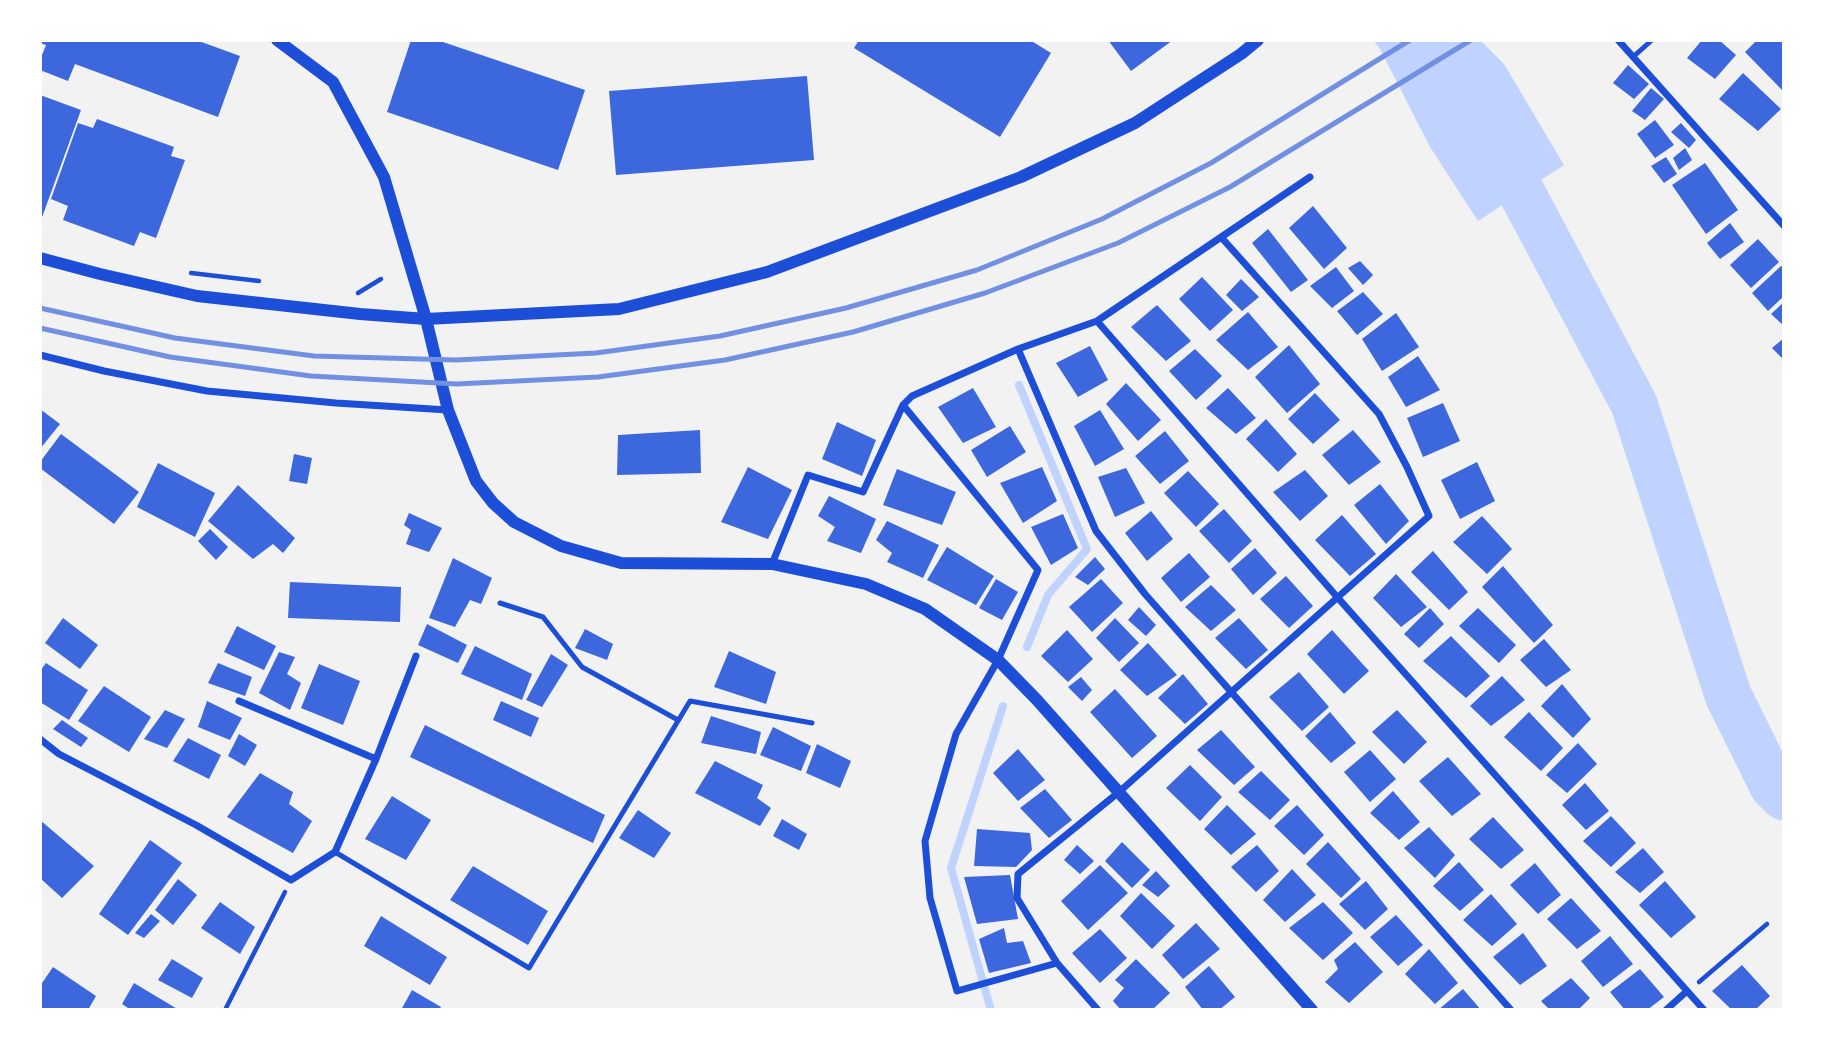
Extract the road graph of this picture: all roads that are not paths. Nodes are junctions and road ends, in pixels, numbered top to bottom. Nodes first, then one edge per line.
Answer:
1 (277, 40) edge
2 (1258, 40) edge
3 (1618, 40) edge
4 (1652, 40) edge
5 (1633, 57) junction
6 (1310, 177) dead end
7 (1784, 226) edge
8 (1221, 237) junction
9 (40, 258) edge
10 (426, 319) junction
11 (1097, 321) junction
12 (1018, 349) junction
13 (40, 355) edge
14 (903, 405) junction
15 (448, 410) junction
16 (772, 564) junction
17 (1338, 598) junction
18 (500, 603) dead end
19 (416, 656) dead end
20 (998, 660) junction
21 (1233, 693) junction
22 (239, 701) dead end
23 (678, 720) junction
24 (812, 723) dead end
25 (40, 739) edge
26 (376, 759) junction
27 (1119, 792) junction
28 (335, 852) junction
29 (1057, 963) junction
30 (1688, 991) junction
31 (1098, 1010) edge
32 (1312, 1010) edge
33 (1511, 1010) edge
34 (1666, 1010) edge
35 (1704, 1010) edge

1 - 10 street
2 - 10 street
3 - 5 street
4 - 5 lane
5 - 7 street
6 - 8 street
8 - 11 street
8 - 17 street
9 - 10 street
10 - 15 street
11 - 12 street
11 - 17 street
12 - 14 street
12 - 21 street
13 - 15 street
14 - 16 street
14 - 20 street
15 - 16 street
16 - 20 street
17 - 21 street
17 - 30 street
18 - 23 lane
19 - 26 street
20 - 27 street
20 - 29 street
21 - 27 street
21 - 33 street
22 - 26 street
23 - 24 lane
23 - 28 lane
25 - 28 street
26 - 28 street
27 - 29 street
27 - 32 street
29 - 31 street
30 - 34 street
30 - 35 street

